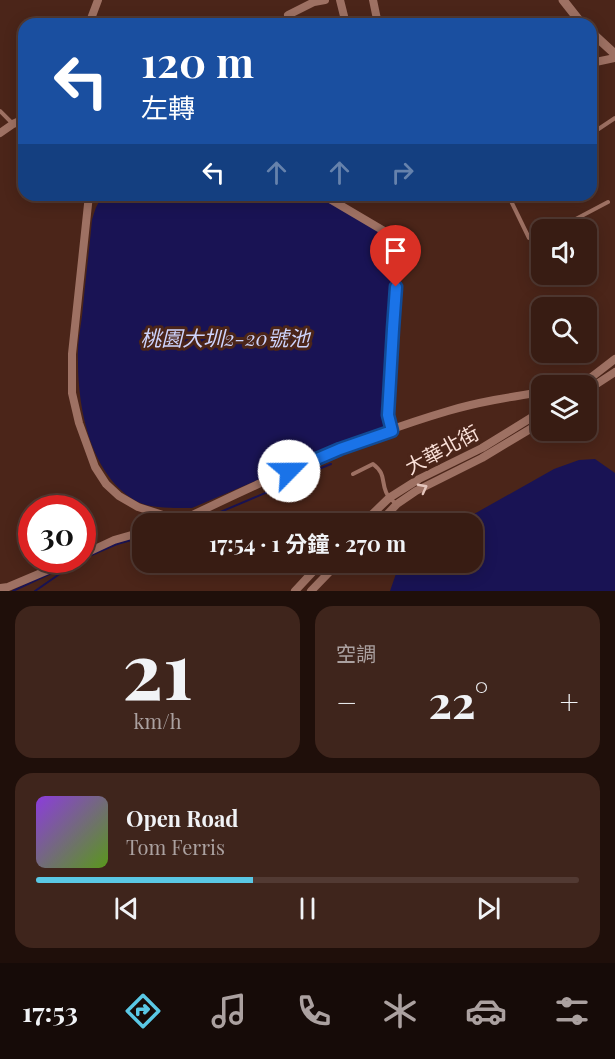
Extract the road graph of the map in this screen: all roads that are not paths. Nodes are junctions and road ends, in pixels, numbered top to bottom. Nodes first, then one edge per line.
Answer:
1 (98, 0) edge
2 (325, 0) edge
3 (340, 0) edge
4 (372, 0) edge
5 (563, 0) edge
6 (288, 15) dead end
7 (91, 18) edge
8 (344, 18) edge
9 (376, 18) edge
10 (577, 18) edge
11 (597, 38) edge
12 (615, 56) edge
13 (597, 61) edge
14 (0, 111) edge
15 (615, 118) edge
16 (18, 122) edge
17 (13, 124) junction
18 (597, 130) edge
19 (0, 133) edge
20 (88, 201) edge
21 (333, 201) edge
22 (511, 201) edge
23 (608, 202) dead end
24 (576, 219) edge
25 (531, 238) edge
26 (615, 359) edge
27 (615, 372) edge
28 (594, 375) edge
29 (597, 384) edge
30 (531, 394) edge
31 (531, 418) edge
32 (531, 429) edge
33 (392, 431) junction
34 (353, 474) dead end
35 (389, 498) junction
36 (397, 504) junction
37 (157, 513) edge
38 (196, 513) edge
39 (373, 513) edge
40 (388, 513) edge
41 (132, 535) edge
42 (96, 548) edge
43 (41, 573) edge
44 (312, 573) edge
45 (328, 573) edge
46 (0, 588) edge
47 (295, 591) edge
48 (311, 591) edge

1 - 7 street
2 - 6 street
3 - 8 street
4 - 9 street
5 - 10 street
11 - 12 street
12 - 13 street
14 - 17 lane
15 - 18 lane
16 - 17 street
17 - 19 street
20 - 37 street
21 - 33 street
22 - 25 lane
23 - 24 lane
26 - 28 street
27 - 29 street
30 - 33 street
31 - 35 street, 大華北街
36 -> 32 street, 大華北街
33 - 38 street
34 - 35 lane
35 - 36 lane
35 - 39 street, 大華北街
36 - 40 street, 大華北街
41 - 42 street
43 - 46 street
44 - 47 street
45 - 48 street

